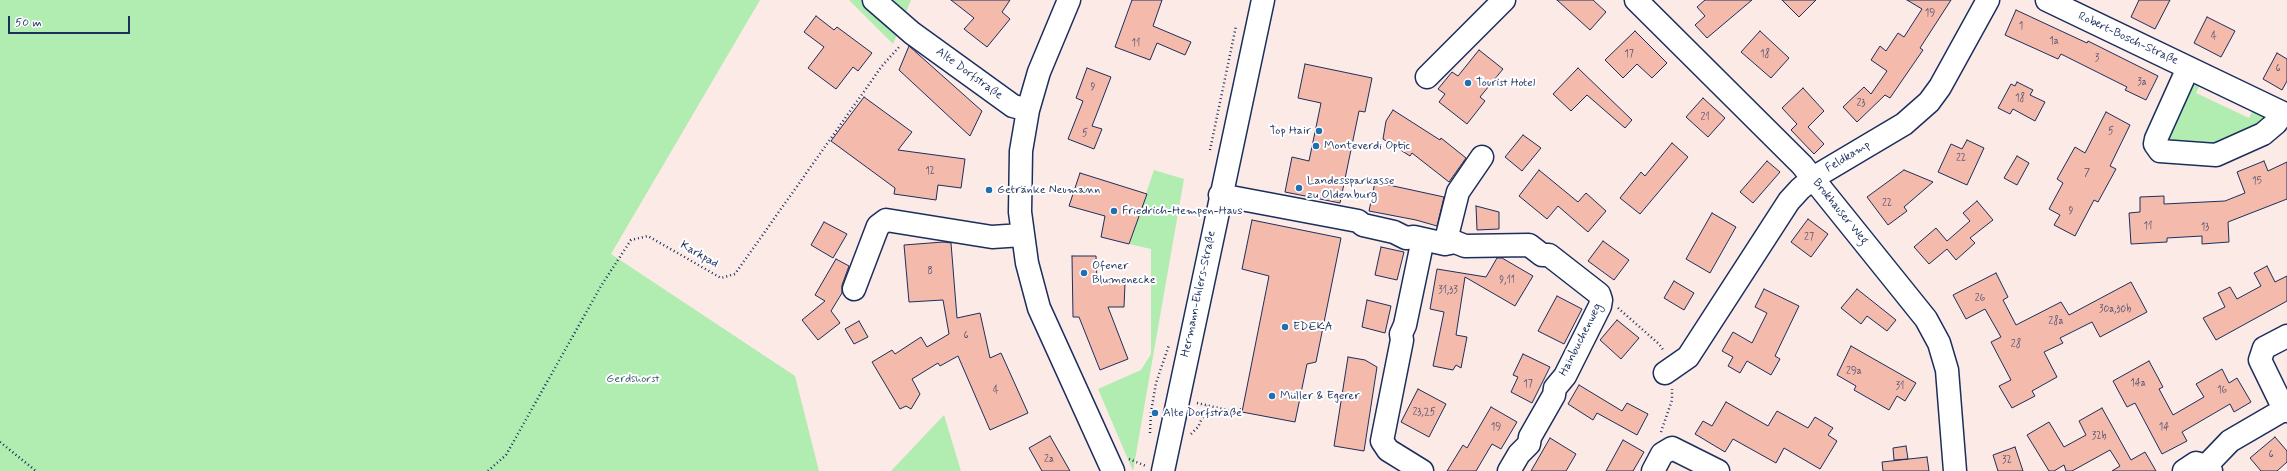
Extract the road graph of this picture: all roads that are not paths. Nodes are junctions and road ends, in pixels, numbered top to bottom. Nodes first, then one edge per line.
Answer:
1 (874, 0) edge
2 (1069, 0) edge
3 (1263, 0) edge
4 (1504, 0) edge
5 (1636, 0) edge
6 (1988, 0) edge
7 (2047, 0) edge
8 (2188, 68) junction
9 (1427, 77) dead end
10 (1028, 110) junction
11 (2285, 114) edge
12 (1482, 157) dead end
13 (1813, 178) junction
14 (1220, 195) junction
15 (1022, 235) junction
16 (1423, 239) junction
17 (1445, 244) junction
18 (854, 289) dead end
19 (2287, 336) edge
20 (1665, 373) road end
21 (2286, 410) edge
22 (2208, 468) edge
23 (1113, 471) edge
24 (1163, 471) edge
25 (1422, 471) edge
26 (1509, 471) edge
27 (1653, 471) edge
28 (1718, 471) edge
29 (1955, 471) edge
30 (2184, 471) edge

1 - 10 street, Alte Dorfstraße
2 - 10 street
3 - 14 street, Hermann-Ehlers-Straße
4 - 9 street
5 - 13 street, Brokhauser Weg
6 - 13 street, Feldkamp
7 - 8 street, Robert-Bosch-Straße
8 - 11 street, Robert-Bosch-Straße
8 - 11 street, Robert-Bosch-Straße
10 - 15 street
12 - 17 street
13 - 20 street, Feldkamp
13 - 29 street, Brokhauser Weg
14 - 16 street, Hainbuchenweg
14 - 24 street, Hermann-Ehlers-Straße
15 - 18 street
15 - 23 street
16 - 17 street, Hainbuchenweg
16 - 25 street
17 - 26 street, Hainbuchenweg
19 - 21 street
21 - 22 street
22 - 30 street
27 - 28 street

